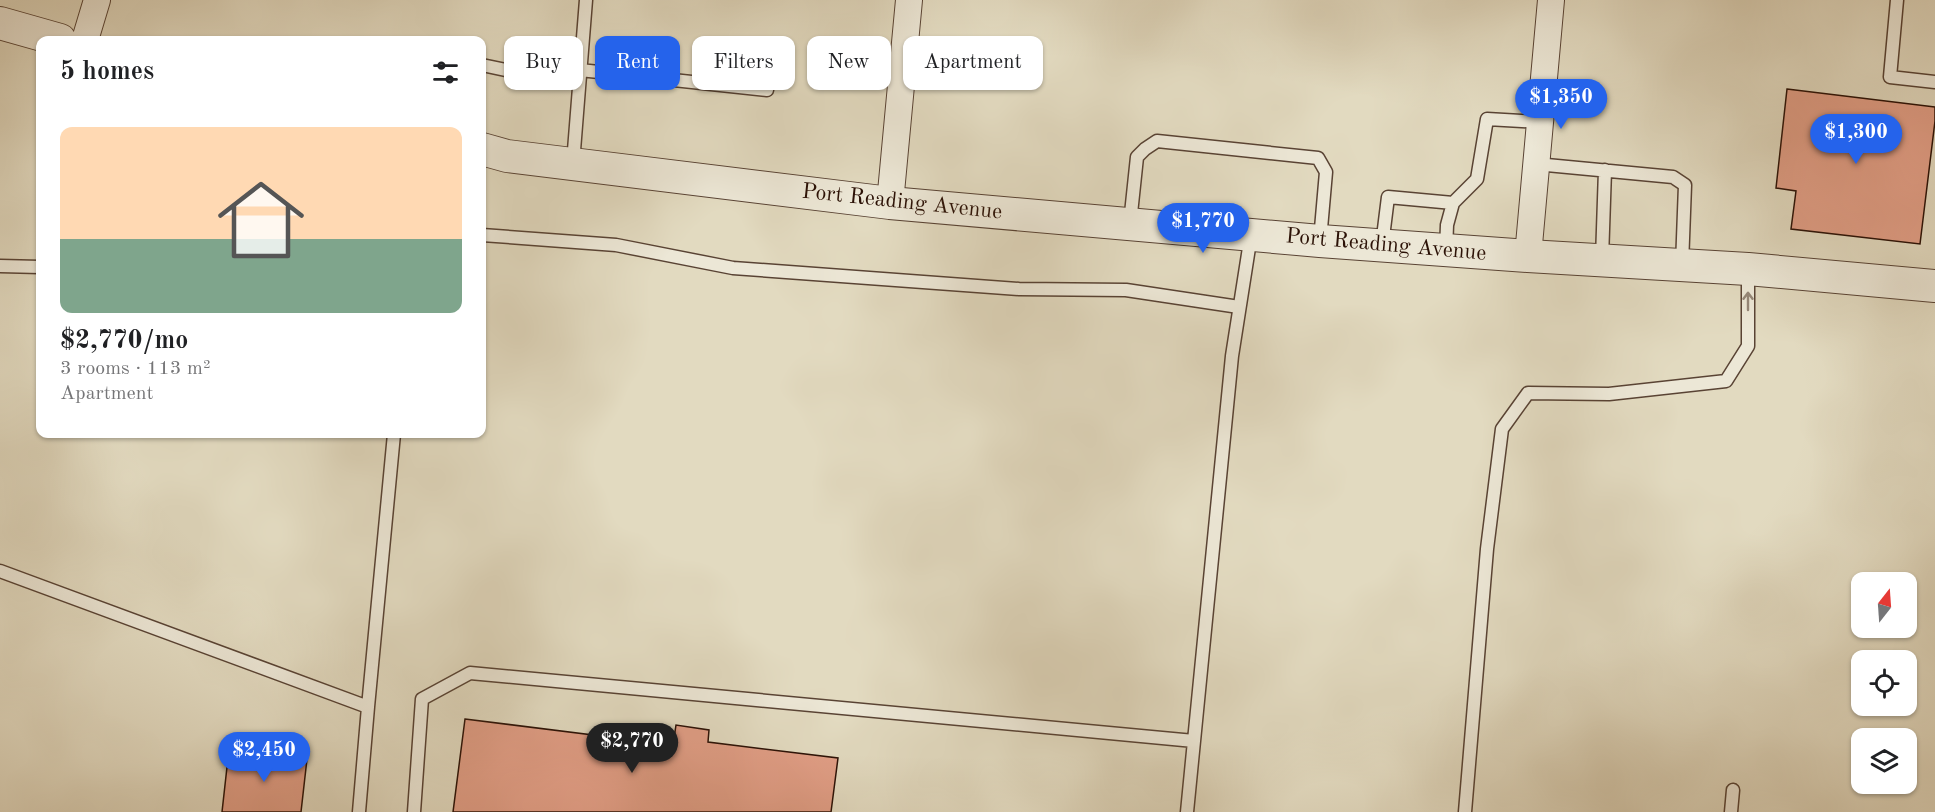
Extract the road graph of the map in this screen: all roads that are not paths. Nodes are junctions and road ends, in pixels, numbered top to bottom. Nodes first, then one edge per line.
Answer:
1 (97, 0) edge
2 (586, 0) edge
3 (909, 0) edge
4 (1551, 0) edge
5 (1897, 0) edge
6 (0, 23) edge
7 (46, 36) edge
8 (86, 36) edge
9 (583, 36) edge
10 (486, 66) edge
11 (504, 70) edge
12 (583, 70) edge
13 (692, 82) edge
14 (1935, 82) edge
15 (579, 90) edge
16 (1540, 122) junction
17 (486, 150) edge
18 (573, 164) junction
19 (1536, 164) junction
20 (1605, 170) junction
21 (890, 203) junction
22 (1453, 203) junction
23 (1130, 223) junction
24 (1251, 234) junction
25 (486, 235) edge
26 (1320, 241) junction
27 (1382, 245) junction
28 (1446, 250) junction
29 (1528, 256) junction
30 (1602, 261) junction
31 (1682, 265) junction
32 (0, 266) edge
33 (36, 267) edge
34 (1748, 269) junction
35 (1935, 286) edge
36 (1239, 307) junction
37 (394, 438) edge
38 (0, 571) edge
39 (368, 707) junction
40 (1194, 741) junction
41 (1733, 790) dead end
42 (359, 812) edge
43 (414, 812) edge
44 (1187, 812) edge
45 (1465, 812) edge
46 (1731, 812) edge

1 - 8 street
2 - 9 lane
3 - 21 street
4 - 16 street
5 - 14 lane
6 - 7 street
10 - 11 lane
12 - 13 lane
15 - 18 lane
16 - 19 street
16 - 22 lane
17 - 18 street, Port Reading Avenue
18 - 21 street, Port Reading Avenue
19 - 20 lane
19 - 29 street
20 - 30 lane
20 - 31 lane
21 - 23 street, Port Reading Avenue
22 - 27 lane
22 - 28 lane
23 - 24 street, Port Reading Avenue
23 - 26 lane
24 - 26 street, Port Reading Avenue
24 - 36 lane
25 - 36 lane
26 - 27 street, Port Reading Avenue
27 - 28 street, Port Reading Avenue
28 - 29 street, Port Reading Avenue
29 - 30 street, Port Reading Avenue
30 - 31 street, Port Reading Avenue
31 - 34 street, Port Reading Avenue
32 - 33 lane
34 - 35 street, Port Reading Avenue
45 -> 34 lane
36 - 40 lane
37 - 39 lane
38 - 39 lane
39 - 42 lane
40 - 43 lane
40 - 44 lane
41 - 46 lane

